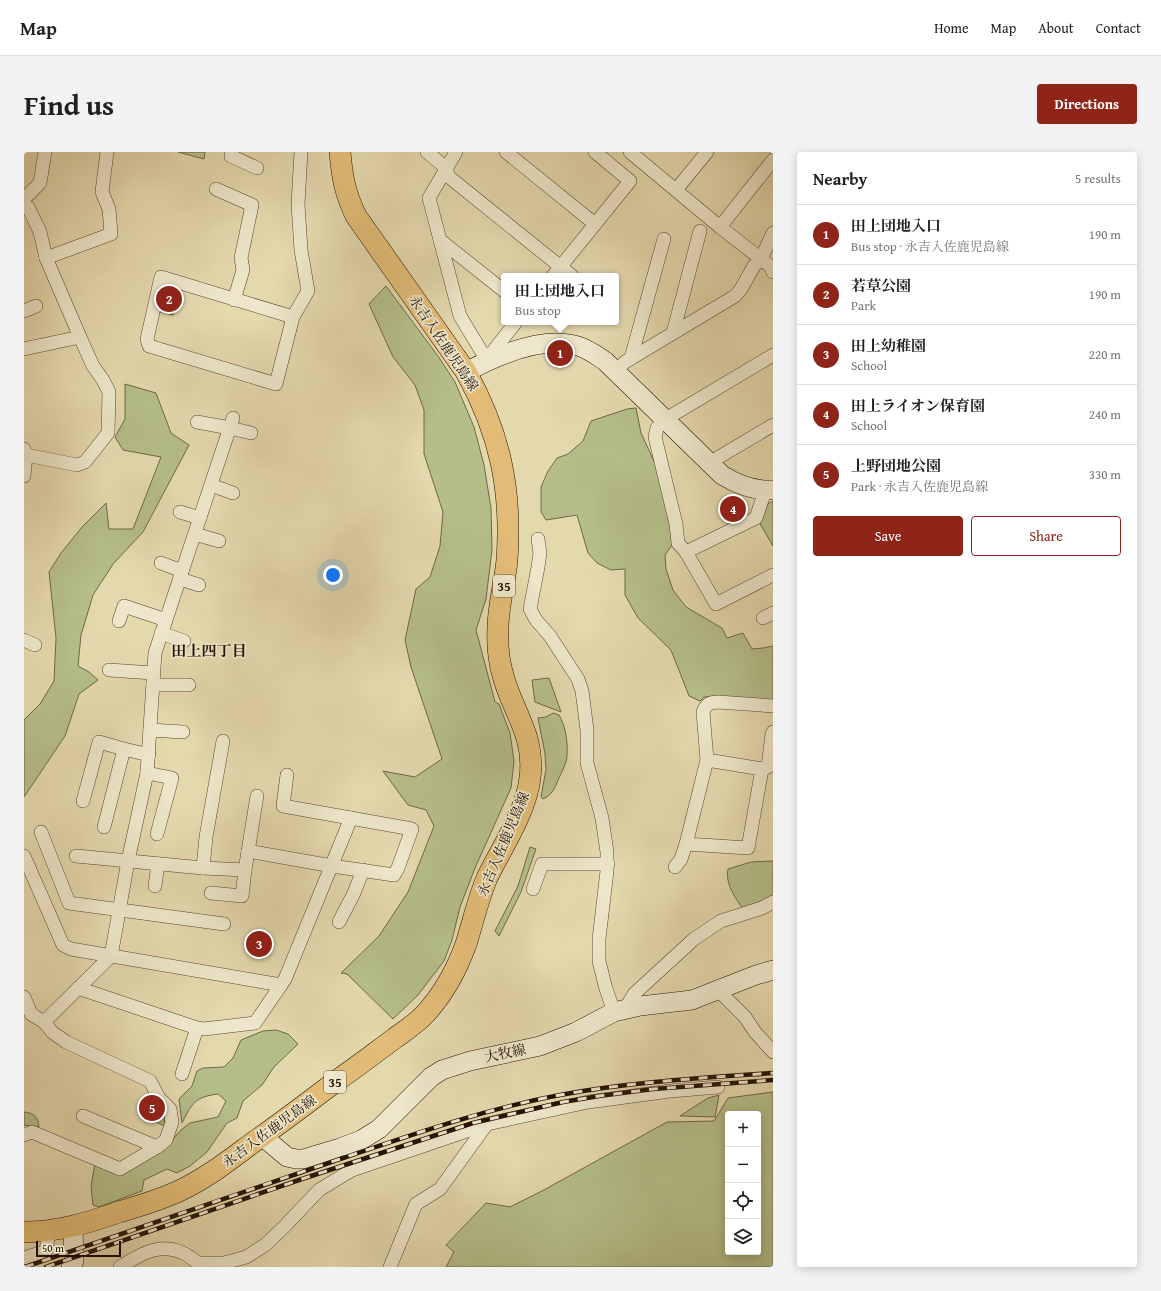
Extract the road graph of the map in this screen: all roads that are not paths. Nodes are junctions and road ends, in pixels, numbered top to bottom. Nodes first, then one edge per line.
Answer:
1 (45, 152) edge
2 (107, 152) edge
3 (232, 152) edge
4 (301, 152) edge
5 (340, 152) edge
6 (427, 152) edge
7 (456, 152) edge
8 (506, 152) edge
9 (595, 152) edge
10 (707, 152) edge
11 (634, 153) edge
12 (773, 160) edge
13 (257, 168) dead end
14 (446, 168) junction
15 (216, 189) dead end
16 (676, 190) junction
17 (24, 199) edge
18 (24, 205) edge
19 (595, 224) junction
20 (720, 227) junction
21 (700, 231) dead end
22 (773, 233) edge
23 (664, 239) dead end
24 (440, 240) junction
25 (46, 258) junction
26 (761, 259) junction
27 (557, 271) edge
28 (773, 272) edge
29 (501, 289) edge
30 (234, 300) junction
31 (36, 306) dead end
32 (24, 311) edge
33 (293, 317) junction
34 (514, 325) edge
35 (673, 334) junction
36 (80, 337) junction
37 (24, 349) edge
38 (773, 355) edge
39 (492, 356) junction
40 (631, 358) junction
41 (615, 371) junction
42 (466, 372) junction
43 (664, 420) junction
44 (197, 422) dead end
45 (231, 423) junction
46 (773, 425) edge
47 (251, 434) dead end
48 (25, 452) edge
49 (709, 463) junction
50 (24, 476) edge
51 (211, 485) junction
52 (769, 491) edge
53 (233, 493) dead end
54 (180, 512) dead end
55 (200, 518) junction
56 (195, 534) junction
57 (538, 539) dead end
58 (219, 541) dead end
59 (686, 552) junction
60 (161, 563) dead end
61 (181, 575) junction
62 (773, 575) edge
63 (199, 585) dead end
64 (119, 620) dead end
65 (166, 620) junction
66 (161, 633) junction
67 (184, 641) dead end
68 (109, 670) dead end
69 (153, 679) junction
70 (188, 685) dead end
71 (773, 706) edge
72 (150, 730) junction
73 (183, 732) dead end
74 (773, 732) edge
75 (224, 741) dead end
76 (124, 749) junction
77 (149, 755) junction
78 (707, 760) junction
79 (762, 769) junction
80 (147, 773) junction
81 (287, 775) dead end
82 (257, 796) dead end
83 (83, 801) dead end
84 (351, 818) junction
85 (104, 827) dead end
86 (42, 832) dead end
87 (158, 834) dead end
88 (686, 844) junction
89 (248, 851) junction
90 (24, 856) edge
91 (76, 856) dead end
92 (128, 861) junction
93 (158, 864) junction
94 (608, 864) junction
95 (332, 866) junction
96 (675, 867) dead end
97 (203, 868) junction
98 (245, 870) junction
99 (363, 870) junction
100 (155, 886) dead end
101 (533, 888) dead end
102 (211, 893) dead end
103 (773, 902) edge
104 (120, 910) junction
105 (339, 922) dead end
106 (224, 924) dead end
107 (111, 956) junction
108 (773, 970) edge
109 (281, 985) junction
110 (78, 988) junction
111 (718, 990) junction
112 (24, 997) edge
113 (619, 1010) junction
114 (44, 1022) junction
115 (196, 1032) junction
116 (212, 1037) dead end
117 (773, 1052) edge
118 (182, 1074) dead end
119 (718, 1088) dead end
120 (83, 1116) dead end
121 (487, 1124) junction
122 (24, 1135) edge
123 (262, 1136) junction
124 (157, 1147) junction
125 (73, 1226) junction
126 (49, 1231) junction
127 (24, 1232) edge
128 (24, 1258) edge
129 (74, 1265) edge
130 (200, 1265) edge
131 (120, 1267) edge
132 (390, 1267) edge

1 - 17 street
2 - 25 street
3 - 13 street
4 - 33 street
5 - 42 main road, 永吉入佐鹿児島線 / 35
6 - 14 street
7 - 14 street
8 - 19 street
9 - 19 street
10 - 16 street
11 - 16 street
12 - 20 street
14 - 24 street
14 - 27 street
15 - 30 street
16 - 20 street
18 - 25 street
19 - 27 street
20 - 26 street
21 - 35 street
22 - 26 street
23 - 40 street
24 - 29 street
24 - 39 street
25 - 36 street
26 - 28 street
26 - 35 street
30 - 33 street
30 - 33 street
31 - 32 street
34 - 39 street
35 - 40 street
36 - 37 street
36 - 48 street
38 - 43 street
39 - 41 street
39 - 42 street
40 - 41 street
41 - 43 street
42 - 123 main road, 永吉入佐鹿児島線 / 35
43 - 49 street
43 - 59 street
44 - 45 street
45 - 47 street
45 - 51 street
46 - 49 street
48 - 50 street
49 - 52 street
51 - 53 street
51 - 55 street
52 - 59 street
54 - 55 street
55 - 56 street
56 - 58 street
56 - 61 street
57 - 94 street
59 - 62 street
60 - 61 street
61 - 63 street
61 - 65 street
64 - 65 street
65 - 66 street
66 - 67 street
66 - 69 street
68 - 69 street
69 - 70 street
69 - 72 street
71 - 78 street
72 - 73 street
72 - 77 street
74 - 79 street
75 - 97 street
76 - 77 street
76 - 83 street
76 - 85 street
77 - 80 street
78 - 79 street
78 - 88 street
79 - 88 street
80 - 87 street
80 - 92 street
81 - 84 street
82 - 89 street
84 - 95 street
84 - 99 street
86 - 104 street
88 - 96 street
89 - 95 street
89 - 98 street
90 - 107 street
91 - 92 street
92 - 93 street
92 - 104 street
93 - 97 street
93 - 100 street
94 - 101 street
94 - 113 street
95 - 99 street
95 - 109 street
97 - 98 street
98 - 102 street
99 - 105 street
103 - 113 street
104 - 106 street
104 - 107 street
107 - 109 street
107 - 110 street
108 - 111 street, 大牧線
109 - 115 street
110 - 114 street
110 - 115 street
111 - 113 street, 大牧線
111 - 117 street
112 - 114 street
113 - 123 street, 大牧線
114 - 124 street
115 - 116 street
115 - 118 street
119 - 121 street
120 - 124 street
121 - 130 street
121 - 132 street
122 - 124 street
123 - 125 main road, 永吉入佐鹿児島線 / 35
125 - 126 main road, 永吉入佐鹿児島線 / 35
125 - 129 street
126 - 127 main road, 永吉入佐鹿児島線 / 35
126 - 128 street
130 - 131 street

